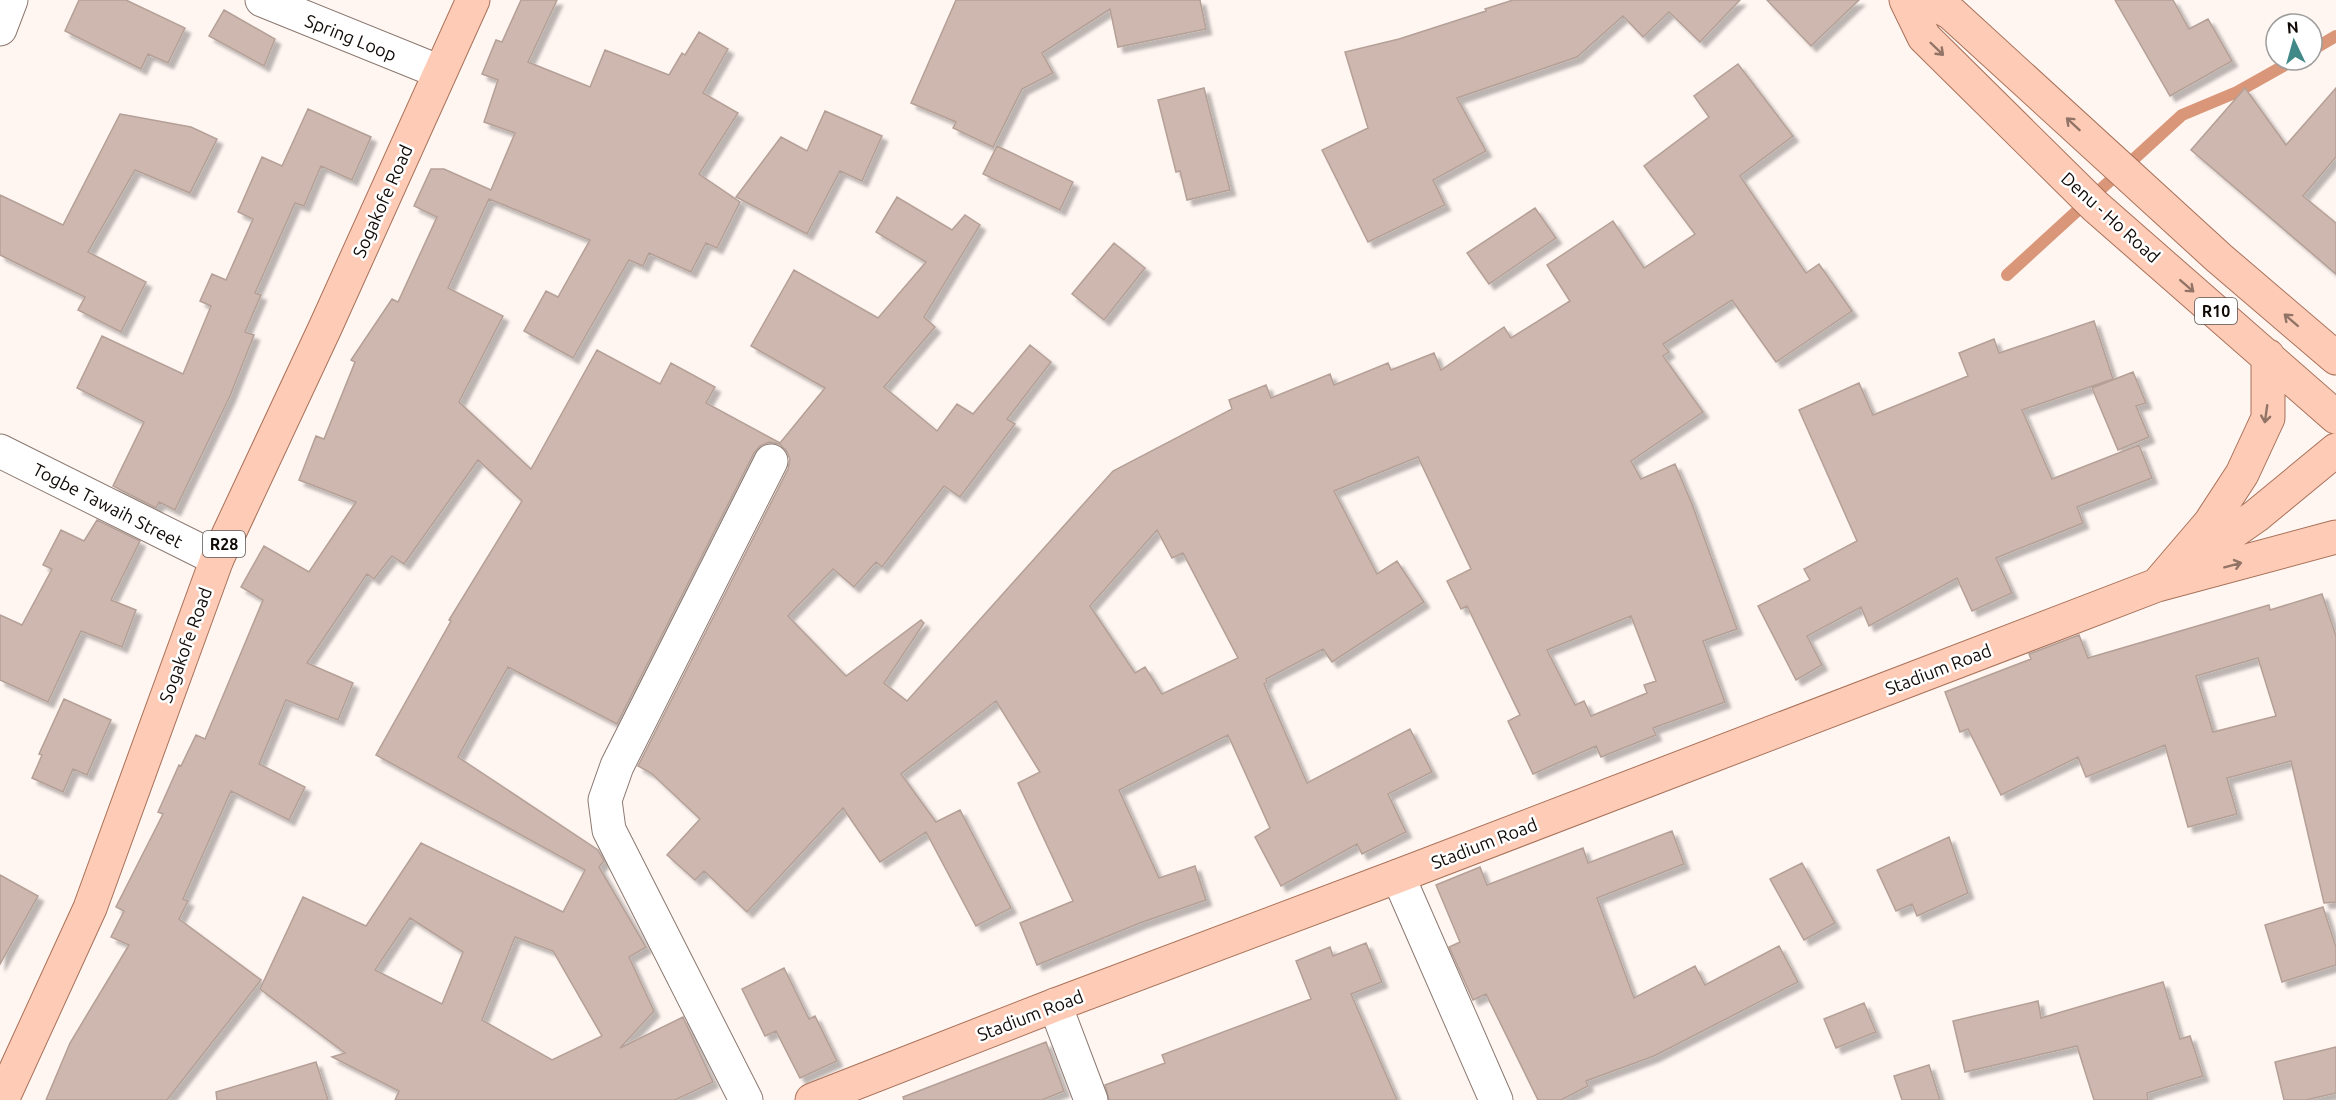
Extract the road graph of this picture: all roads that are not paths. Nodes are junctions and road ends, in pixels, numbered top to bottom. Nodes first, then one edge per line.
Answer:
1 (11, 0) edge
2 (262, 0) edge
3 (473, 0) edge
4 (1906, 0) edge
5 (1927, 0) edge
6 (0, 29) edge
7 (440, 72) junction
8 (2268, 356) junction
9 (2336, 358) edge
10 (2336, 417) edge
11 (2336, 450) edge
12 (0, 451) edge
13 (771, 460) dead end
14 (2336, 537) edge
15 (217, 559) junction
16 (2157, 585) junction
17 (1398, 876) junction
18 (1055, 1005) junction
19 (3, 1100) edge
20 (746, 1100) edge
21 (812, 1100) edge
22 (1091, 1100) edge
23 (1496, 1100) edge

1 - 6 street
2 - 7 street, Spring Loop
3 - 7 main road, Sogakofe Road / R28
4 -> 8 main road, Denu - Ho Road / R10
9 -> 5 main road, R10
7 - 15 main road, Sogakofe Road / R28
8 - 10 main road, Denu - Ho Road / R10
8 -> 16 main road, Stadium Road
11 - 16 main road, Stadium Road
12 - 15 street, Togbe Tawaih Street
13 - 20 street
16 -> 14 main road, Stadium Road
15 - 19 main road, Sogakofe Road / R28
16 - 17 main road, Stadium Road
17 - 18 main road, Stadium Road
17 - 23 street
18 - 21 main road, Stadium Road
18 - 22 street

